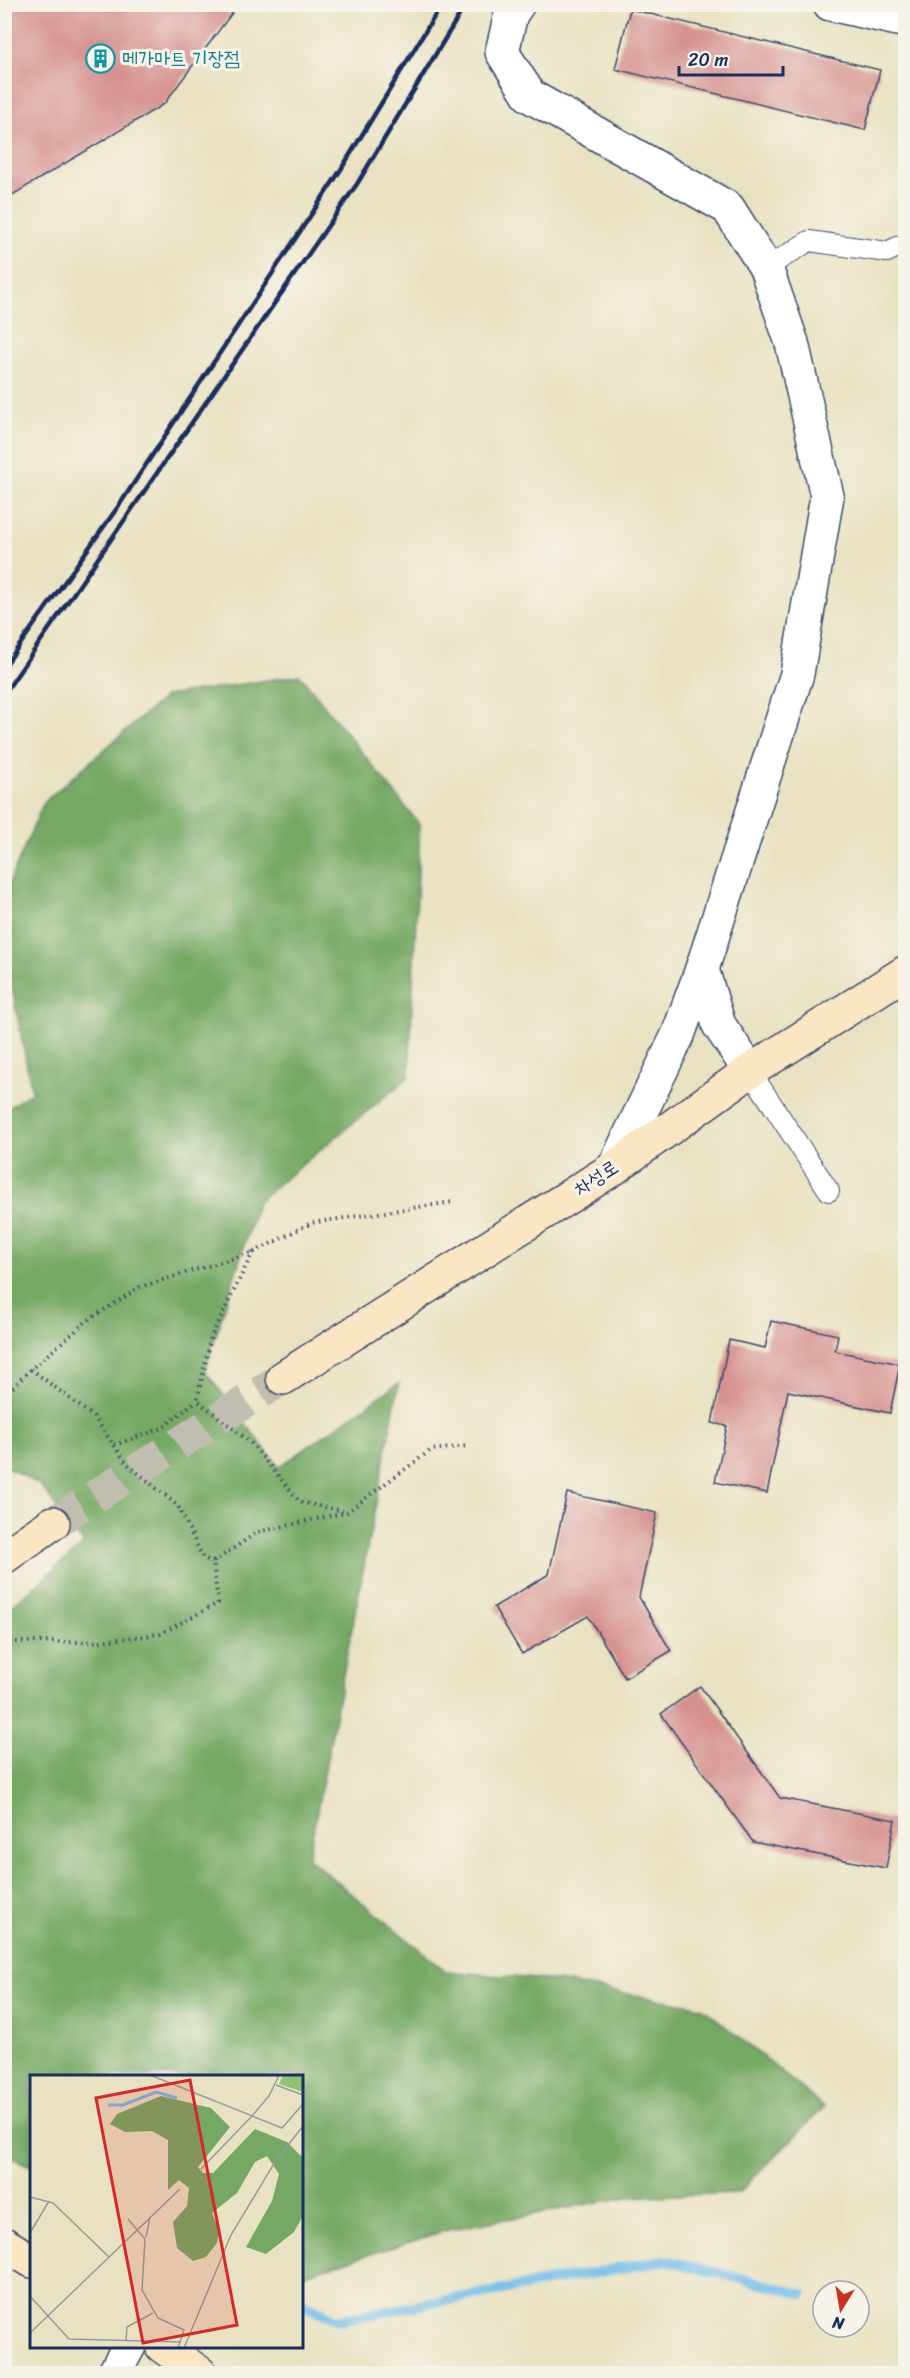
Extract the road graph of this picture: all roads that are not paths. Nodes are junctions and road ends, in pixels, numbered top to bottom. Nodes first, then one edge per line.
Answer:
1 (518, 4) edge
2 (830, 4) edge
3 (906, 21) edge
4 (906, 243) edge
5 (766, 268) junction
6 (702, 969) junction
7 (906, 972) edge
8 (750, 1071) junction
9 (614, 1168) junction
10 (829, 1191) dead end
11 (283, 1378) tunnel mouth
12 (53, 1523) tunnel mouth
13 (4, 1557) edge
14 (4, 2244) edge
15 (30, 2260) edge
16 (128, 2348) edge
17 (165, 2348) edge
18 (114, 2373) edge
19 (201, 2373) edge

1 - 5 street
2 - 3 street
4 - 5 lane
5 - 6 street
6 - 8 street
6 - 9 street
7 - 8 main road, 차성로
8 - 9 main road, 차성로
8 - 10 lane
9 - 11 main road, 차성로
12 - 13 main road
14 - 15 main road
16 - 18 street
17 - 19 main road

